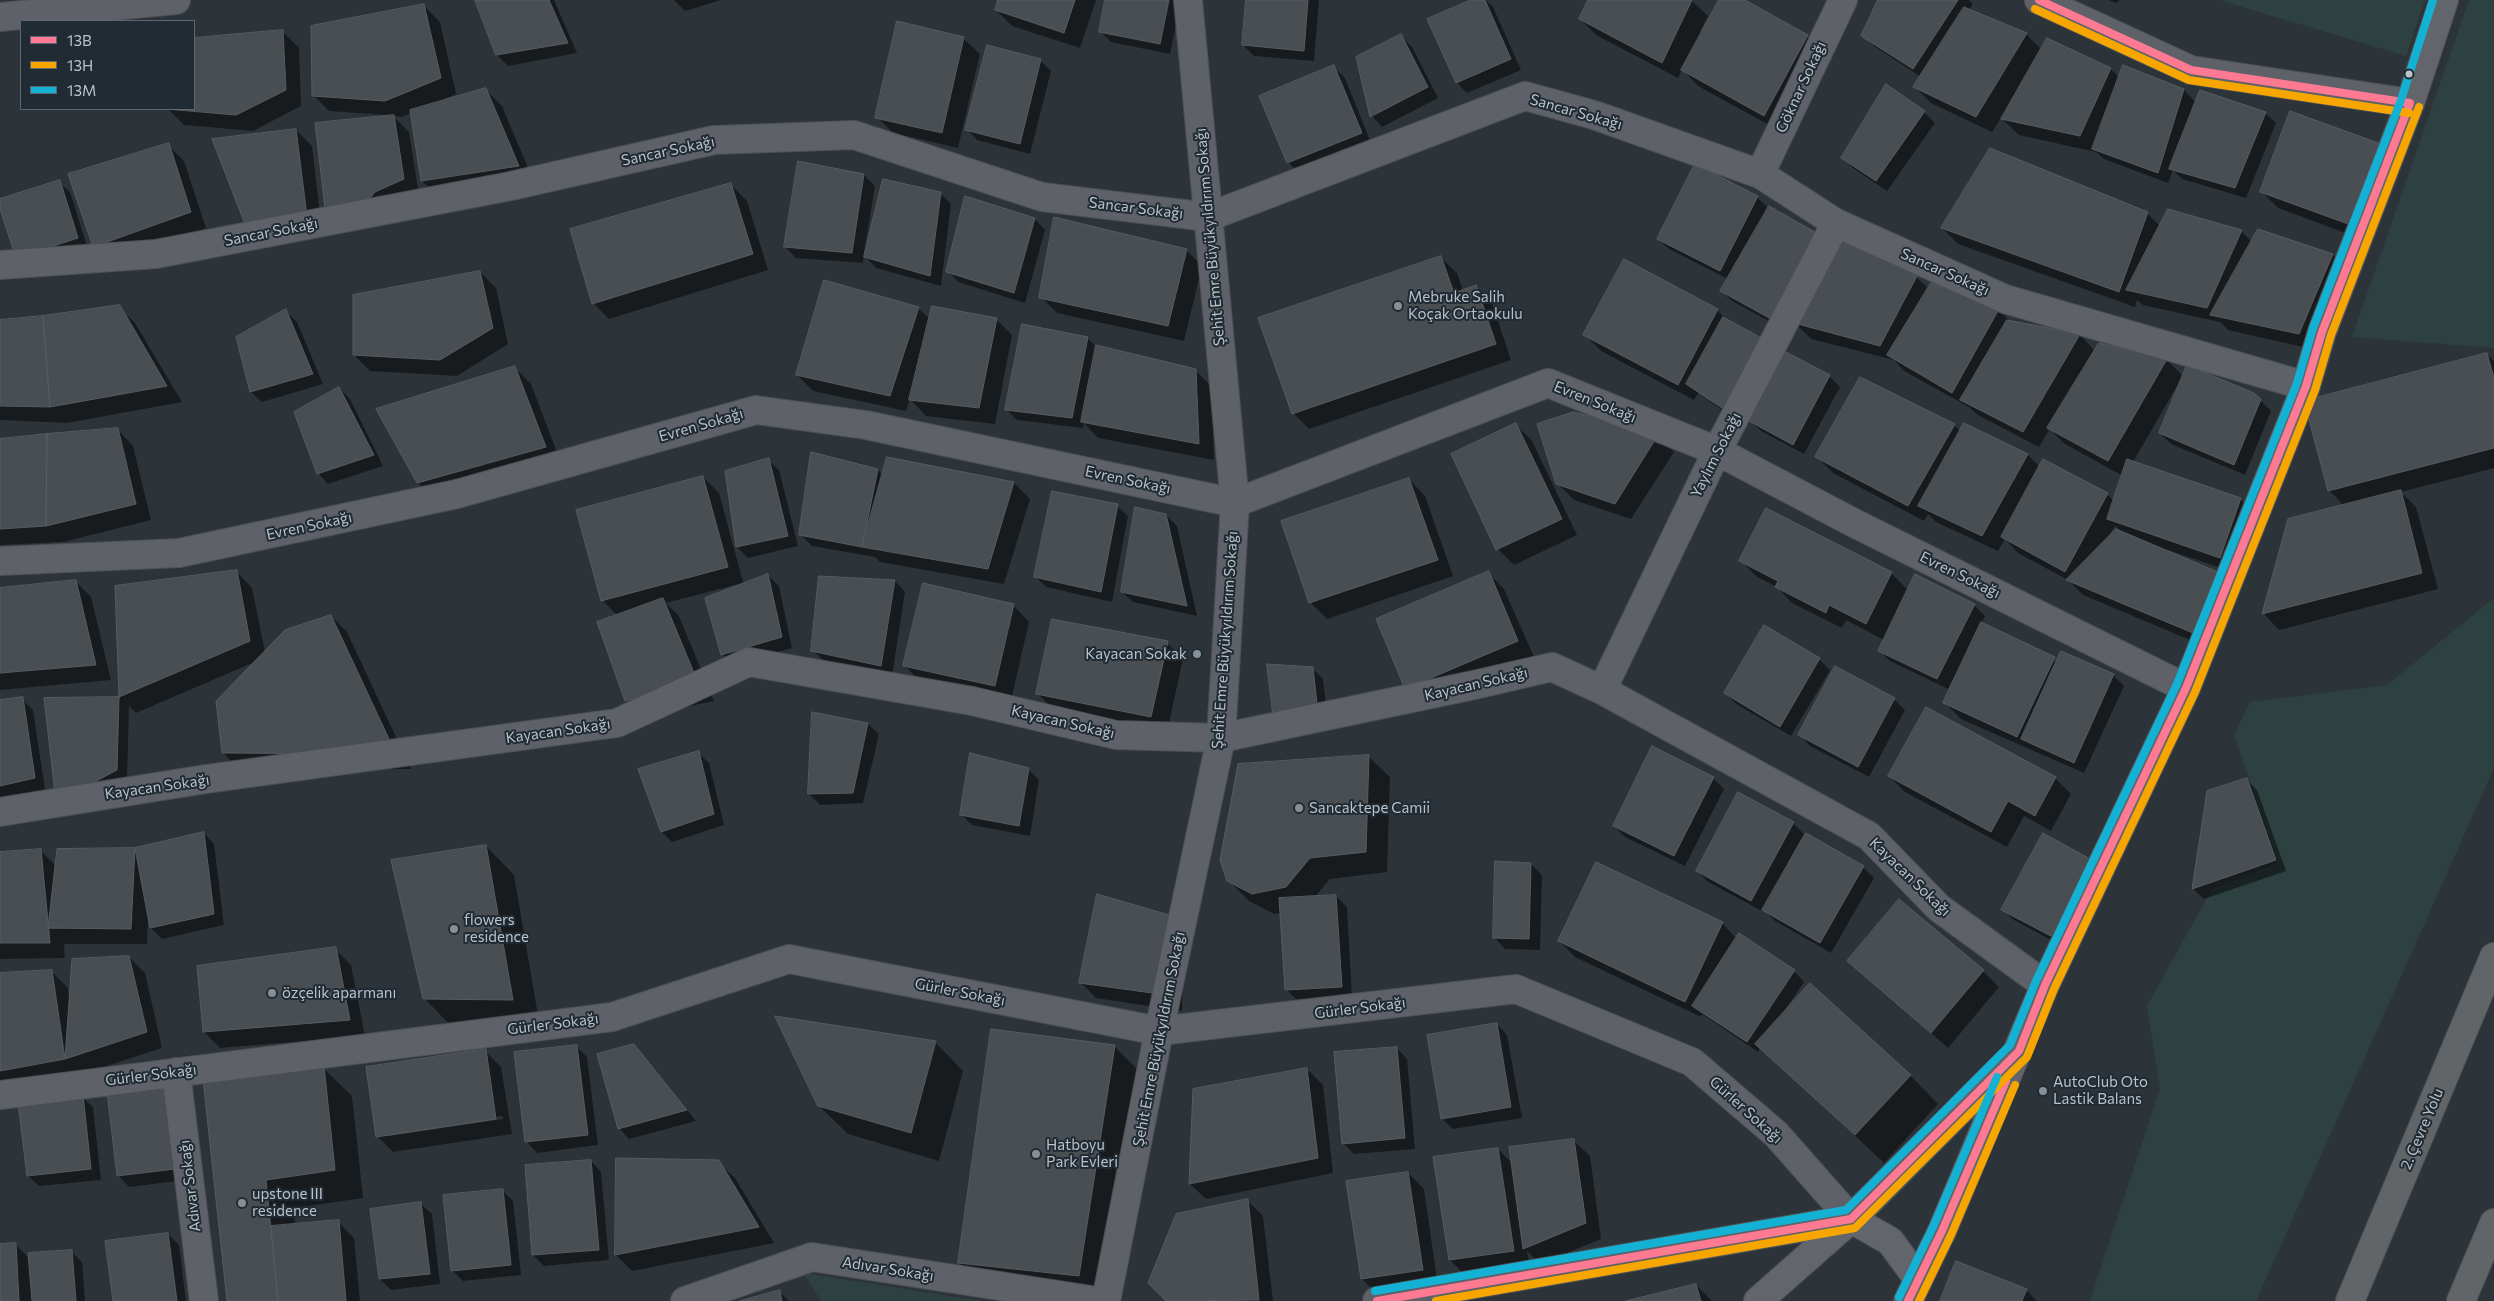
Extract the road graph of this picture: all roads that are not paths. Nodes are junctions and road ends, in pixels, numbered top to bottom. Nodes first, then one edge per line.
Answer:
1 (176, 0) edge
2 (1188, 0) edge
3 (1843, 0) edge
4 (2039, 0) edge
5 (2444, 0) edge
6 (0, 17) edge
7 (2410, 102) junction
8 (1760, 174) junction
9 (1208, 217) junction
10 (1836, 223) junction
11 (0, 265) edge
12 (2306, 386) junction
13 (1717, 451) junction
14 (1235, 503) junction
15 (0, 561) edge
16 (2186, 688) junction
17 (1602, 690) junction
18 (1221, 738) junction
19 (0, 812) edge
20 (2494, 957) edge
21 (2046, 985) junction
22 (1159, 1031) junction
23 (2019, 1051) junction
24 (176, 1072) junction
25 (0, 1095) edge
26 (1851, 1219) junction
27 (2494, 1222) edge
28 (1913, 1290) edge
29 (204, 1301) edge
30 (685, 1301) edge
31 (1097, 1301) edge
32 (1106, 1301) edge
33 (1377, 1301) edge
34 (1758, 1301) edge
35 (2350, 1301) edge
36 (2461, 1301) edge

1 - 6 street
2 - 9 street, Şehit Emre Büyükyıldırım Sokağı
3 - 8 street, Göknar Sokağı
4 - 7 street
5 - 7 main road
7 - 12 main road
8 - 9 street, Sancar Sokağı
8 - 10 street, Sancar Sokağı
9 - 11 street, Sancar Sokağı
9 - 14 street, Şehit Emre Büyükyıldırım Sokağı
10 - 12 street, Sancar Sokağı
10 - 13 street, Yaylım Sokağı
12 - 16 main road
13 - 14 street, Evren Sokağı
13 - 16 street, Evren Sokağı
13 - 17 street, Yaylım Sokağı
14 - 15 street, Evren Sokağı
14 - 18 street, Şehit Emre Büyükyıldırım Sokağı
16 - 21 main road
17 - 18 street, Kayacan Sokağı
17 - 21 street, Kayacan Sokağı
18 - 19 street, Kayacan Sokağı
18 - 22 street, Şehit Emre Büyükyıldırım Sokağı
20 - 35 highway, 2. Çevre Yolu
21 - 23 main road
22 - 24 street, Gürler Sokağı
22 - 26 street, Gürler Sokağı
22 - 32 street, Şehit Emre Büyükyıldırım Sokağı
23 - 26 main road
23 - 28 main road
24 - 25 street, Gürler Sokağı
24 - 29 street, Adıvar Sokağı
26 - 28 main road
26 - 33 street
26 - 34 main road
27 - 36 highway
30 - 31 street, Adıvar Sokağı

